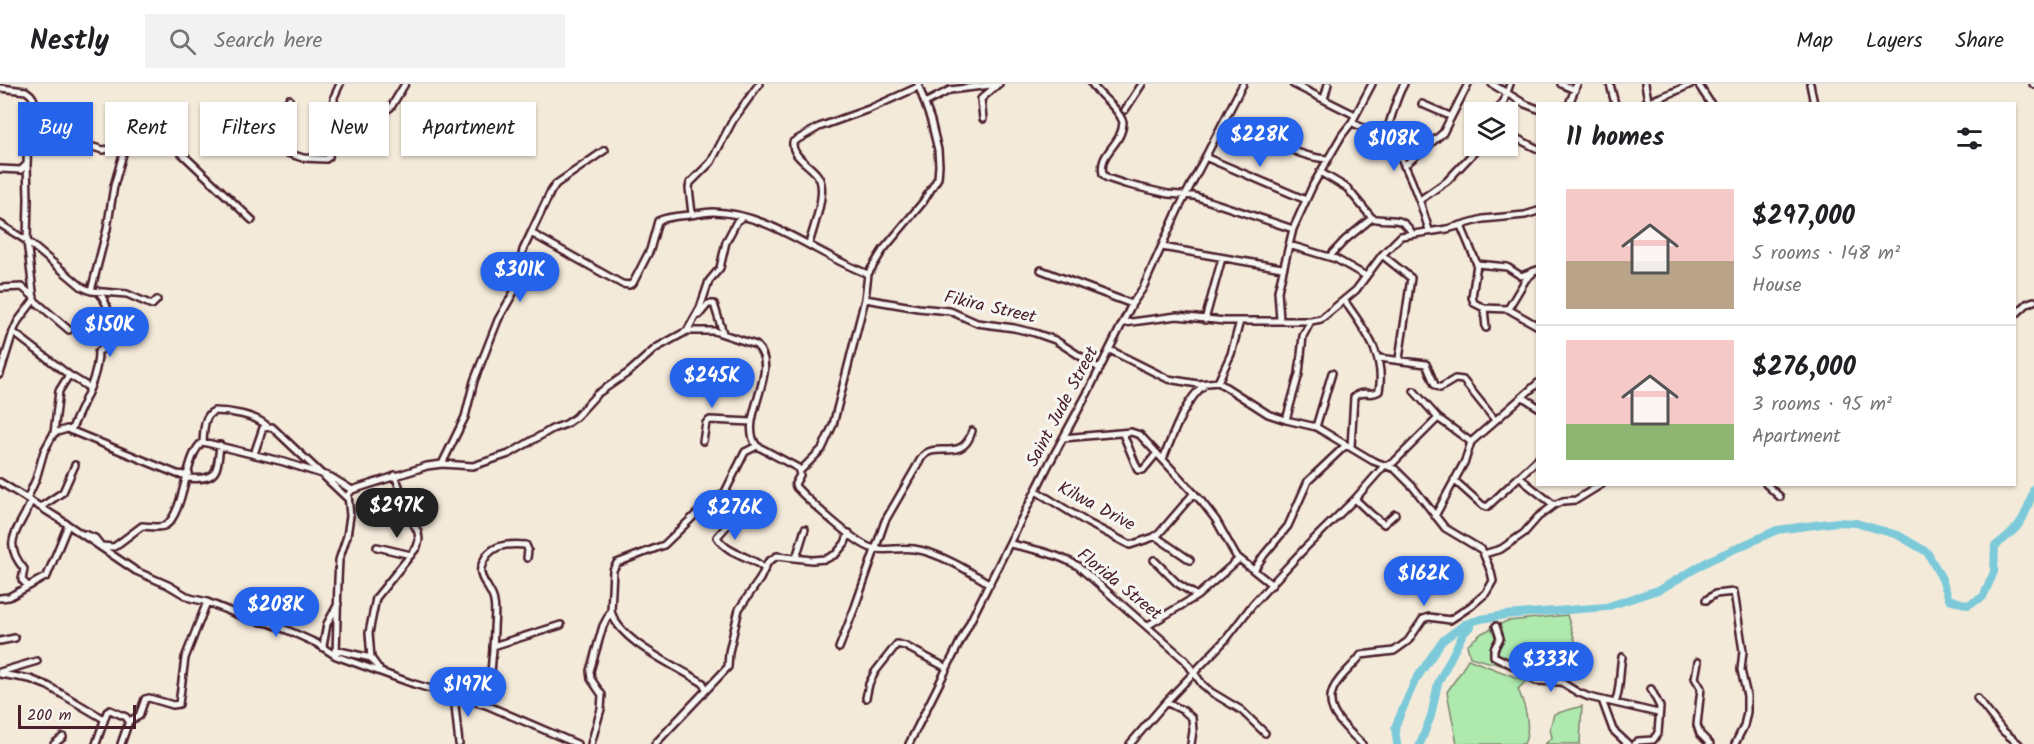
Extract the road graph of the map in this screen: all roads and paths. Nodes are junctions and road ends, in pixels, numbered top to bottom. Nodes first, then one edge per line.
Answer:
1 (340, 84) edge
2 (405, 84) edge
3 (759, 84) edge
4 (998, 84) edge
5 (1092, 84) edge
6 (1142, 84) edge
7 (1243, 84) edge
8 (1293, 84) edge
9 (1328, 84) edge
10 (1372, 84) edge
11 (1404, 84) edge
12 (1468, 84) edge
13 (1492, 84) edge
14 (1510, 84) edge
15 (1561, 84) edge
16 (1610, 84) edge
17 (1645, 84) edge
18 (1690, 84) edge
19 (1698, 84) edge
20 (1810, 84) edge
21 (918, 86) edge
22 (1576, 87) edge
23 (0, 88) edge
24 (1508, 93) junction
25 (289, 99) dead end
26 (1324, 99) junction
27 (34, 102) edge
28 (334, 102) edge
29 (1502, 102) edge
30 (1570, 102) edge
31 (1614, 102) edge
32 (1646, 102) edge
33 (1710, 102) edge
34 (1814, 102) edge
35 (925, 103) junction
36 (1422, 104) dead end
37 (389, 108) edge
38 (1536, 108) edge
39 (1125, 110) dead end
40 (1355, 115) junction
41 (1450, 116) junction
42 (984, 120) dead end
43 (1352, 122) junction
44 (1258, 131) dead end
45 (1384, 137) junction
46 (1518, 139) edge
47 (1536, 148) edge
48 (605, 150) dead end
49 (27, 156) edge
50 (115, 156) edge
51 (122, 156) edge
52 (184, 156) edge
53 (329, 156) edge
54 (1471, 156) edge
55 (1205, 157) junction
56 (1328, 159) junction
57 (121, 161) junction
58 (27, 164) junction
59 (1404, 166) junction
60 (0, 169) edge
61 (1320, 172) junction
62 (1186, 194) junction
63 (1306, 200) junction
64 (1420, 200) junction
65 (1536, 212) edge
66 (692, 214) junction
67 (744, 217) junction
68 (1372, 218) junction
69 (252, 220) dead end
70 (0, 224) edge
71 (1461, 226) junction
72 (1293, 229) junction
73 (1429, 230) junction
74 (531, 233) junction
75 (1412, 233) junction
76 (27, 242) junction
77 (809, 244) junction
78 (1289, 245) junction
79 (1162, 247) junction
80 (1382, 255) junction
81 (1330, 256) junction
82 (1222, 258) junction
83 (1477, 264) junction
84 (1282, 268) junction
85 (1041, 270) dead end
86 (1536, 271) edge
87 (1536, 272) edge
88 (868, 274) junction
89 (1366, 276) junction
90 (0, 288) edge
91 (91, 291) junction
92 (98, 291) junction
93 (34, 299) junction
94 (864, 299) junction
95 (157, 300) dead end
96 (1344, 300) junction
97 (2034, 301) edge
98 (1132, 304) junction
99 (1484, 308) junction
100 (1508, 309) junction
101 (2016, 314) edge
102 (696, 318) junction
103 (1204, 320) junction
104 (1280, 320) junction
105 (1240, 321) junction
106 (1311, 321) junction
107 (1124, 323) junction
108 (1536, 325) edge
109 (1486, 328) dead end
110 (69, 330) dead end
111 (687, 331) junction
112 (13, 332) junction
113 (723, 333) junction
114 (1110, 350) junction
115 (1379, 357) junction
116 (1399, 359) junction
117 (1100, 369) junction
118 (1332, 373) dead end
119 (0, 374) edge
120 (69, 375) junction
121 (1218, 382) junction
122 (1206, 383) junction
123 (1536, 385) edge
124 (90, 388) junction
125 (1414, 391) dead end
126 (1523, 397) junction
127 (1536, 406) edge
128 (1438, 418) junction
129 (1286, 420) junction
130 (1495, 420) junction
131 (752, 422) junction
132 (267, 426) junction
133 (1316, 427) junction
134 (71, 431) junction
135 (972, 431) dead end
136 (54, 433) junction
137 (1123, 435) junction
138 (1063, 438) junction
139 (703, 441) dead end
140 (203, 442) junction
141 (1471, 442) junction
142 (220, 445) junction
143 (757, 446) junction
144 (1348, 446) junction
145 (1157, 453) junction
146 (254, 454) junction
147 (1163, 459) junction
148 (1536, 461) edge
149 (442, 464) junction
150 (75, 465) dead end
151 (1384, 466) junction
152 (800, 471) junction
153 (321, 475) junction
154 (395, 475) junction
155 (188, 476) junction
156 (1521, 477) junction
157 (1454, 480) junction
158 (0, 482) edge
159 (1599, 486) edge
160 (1768, 486) edge
161 (352, 490) junction
162 (1036, 491) junction
163 (1194, 493) junction
164 (1780, 497) dead end
165 (347, 498) junction
166 (1354, 499) junction
167 (29, 500) junction
168 (1554, 505) junction
169 (41, 507) junction
170 (755, 507) dead end
171 (1395, 514) dead end
172 (1435, 516) junction
173 (68, 525) junction
174 (805, 529) dead end
175 (849, 533) junction
176 (1155, 536) junction
177 (1010, 544) junction
178 (377, 547) dead end
179 (103, 549) junction
180 (874, 549) junction
181 (1484, 554) junction
182 (411, 555) junction
183 (527, 558) dead end
184 (795, 558) junction
185 (1239, 559) junction
186 (1154, 560) dead end
187 (1190, 560) dead end
188 (764, 568) junction
189 (1254, 570) junction
190 (990, 584) junction
191 (1272, 585) junction
192 (28, 586) junction
193 (1197, 596) junction
194 (0, 598) edge
195 (1706, 600) dead end
196 (207, 602) junction
197 (338, 604) junction
198 (611, 612) junction
199 (561, 625) dead end
200 (1147, 626) junction
201 (1496, 626) dead end
202 (15, 638) dead end
203 (337, 638) junction
204 (0, 641) edge
205 (322, 645) junction
206 (493, 646) junction
207 (839, 648) dead end
208 (336, 653) junction
209 (1622, 657) dead end
210 (371, 658) junction
211 (37, 661) dead end
212 (1698, 662) dead end
213 (947, 668) junction
214 (380, 670) junction
215 (0, 673) edge
216 (1195, 674) junction
217 (706, 689) junction
218 (1652, 689) dead end
219 (454, 696) junction
220 (866, 698) dead end
221 (1977, 698) dead end
222 (1602, 700) junction
223 (1166, 702) junction
224 (1615, 703) junction
225 (486, 705) junction
226 (1658, 713) junction
227 (104, 719) junction
228 (129, 721) junction
229 (1265, 733) dead end
230 (63, 736) dead end
231 (54, 744) edge
232 (96, 744) edge
233 (121, 744) edge
234 (459, 744) edge
235 (578, 744) edge
236 (591, 744) edge
237 (655, 744) edge
238 (909, 744) edge
239 (1130, 744) edge
240 (1191, 744) edge
241 (1362, 744) edge
242 (1628, 744) edge
243 (1634, 744) edge
244 (1710, 744) edge
245 (1735, 744) edge
246 (2019, 744) edge

1 - 28 street
2 - 37 street
3 - 66 street
4 - 35 street
4 - 42 street
5 - 62 street
6 - 39 street
7 - 55 street, Saint Jude Street
8 - 26 street
9 - 26 street
10 - 40 street
11 - 45 street
12 - 41 street
13 - 24 street
14 - 24 street
15 - 22 street
16 - 31 street
17 - 32 street
18 - 32 street
19 - 33 street
20 - 34 street
21 - 35 street
21 - 77 street
22 - 30 street
23 - 27 street
24 - 29 street
24 - 38 street
25 - 53 street
26 - 40 street
35 - 88 street
36 - 41 street
40 - 43 street
41 - 59 street
43 - 45 street
43 - 56 street
44 - 56 street
45 - 59 street
46 - 47 street
48 - 74 street
49 - 58 street
50 - 57 street
51 - 57 street
52 - 69 street
54 - 64 street
55 - 62 street, Saint Jude Street
55 - 63 street
56 - 61 street
57 - 91 street
58 - 60 street
58 - 76 street
59 - 64 street
61 - 63 street
61 - 68 street
62 - 72 street
62 - 79 street, Saint Jude Street
63 - 72 street
64 - 73 street
65 - 71 street
66 - 67 street
66 - 74 street
67 - 77 street
67 - 102 street
68 - 75 street
68 - 81 street
70 - 76 street
71 - 73 street
71 - 83 street
72 - 78 street
73 - 75 street
74 - 149 street
75 - 80 street
76 - 91 street
76 - 93 street
77 - 88 street
78 - 81 street
78 - 84 street
79 - 82 street
79 - 98 street, Saint Jude Street
80 - 89 street
80 - 116 street
81 - 89 street
82 - 84 street
82 - 103 street
83 - 86 street
83 - 99 street
84 - 104 street
85 - 98 street
87 - 100 street
88 - 94 street
89 - 96 street
90 - 93 street
91 - 92 street
92 - 95 street
92 - 124 street
93 - 110 street
93 - 112 street
94 - 117 street, Fikira Street
94 - 152 street
96 - 106 street
96 - 115 street
97 - 101 street
98 - 107 street, Saint Jude Street
99 - 100 street
99 - 109 street
100 - 108 street
102 - 111 street
102 - 113 street
103 - 105 street
103 - 107 street
104 - 105 street
104 - 106 street
105 - 121 street
106 - 129 street
107 - 114 street, Saint Jude Street
111 - 113 street
111 - 149 street
112 - 119 street
112 - 120 street
113 - 131 street
114 - 117 street, Saint Jude Street
114 - 122 street
115 - 116 street
115 - 144 street
116 - 130 street
117 - 138 street, Saint Jude Street
118 - 133 street
120 - 124 street
120 - 136 street
121 - 122 street
121 - 129 street
122 - 147 street
123 - 126 street
124 - 134 street
125 - 128 street
126 - 127 street
126 - 130 street
128 - 141 street
128 - 151 street
129 - 133 street
130 - 141 street
131 - 139 street
131 - 143 street
132 - 140 street
132 - 146 street
132 - 153 street
133 - 144 street
134 - 136 street
134 - 155 street
135 - 180 street
136 - 167 street
137 - 138 street
137 - 145 street
137 - 145 street
138 - 162 street, Saint Jude Street
140 - 142 street
140 - 155 street
141 - 157 street
142 - 146 street
142 - 155 street
143 - 152 street
143 - 198 street
144 - 151 street
144 - 189 street
145 - 147 street
146 - 153 street
147 - 163 street
148 - 156 street
149 - 154 street
150 - 169 street
151 - 166 street
151 - 172 street
152 - 175 street
153 - 161 street
153 - 165 street
154 - 161 street
154 - 182 street
155 - 179 street
156 - 157 street
156 - 168 street
157 - 172 street
158 - 167 street
159 - 168 street
160 - 164 street
161 - 165 street
162 - 176 street, Kilwa Drive
162 - 177 street, Saint Jude Street
163 - 176 street, Kilwa Drive
163 - 185 street
165 - 197 street
166 - 171 street
166 - 191 street
167 - 169 street
167 - 192 street
168 - 181 street
169 - 173 street
170 - 188 street
172 - 181 street
173 - 179 street
173 - 192 street
174 - 184 street
175 - 180 street
175 - 184 street
176 - 187 street
177 - 190 street, Saint Jude Street
177 - 200 street, Florida Street
178 - 182 street
179 - 196 street
180 - 190 street
180 - 207 street
181 - 241 street
182 - 210 street
183 - 206 street
184 - 188 street
185 - 189 street
185 - 193 street
186 - 193 street
188 - 217 street
189 - 191 street
190 - 213 street, Saint Jude Street
191 - 216 street
192 - 194 street
193 - 200 street
195 - 245 street
196 - 205 street
196 - 228 street
197 - 203 street
197 - 205 street
198 - 217 street
198 - 236 street
199 - 206 street
200 - 216 street, Florida Street
201 - 222 street
202 - 204 street
203 - 205 street
203 - 208 street
205 - 208 street
206 - 225 street
208 - 210 street
208 - 214 street
209 - 224 street
210 - 214 street
211 - 215 street
212 - 244 street
213 - 220 street
213 - 238 street, Saint Jude Street
214 - 219 street
215 - 227 street
216 - 223 street
216 - 229 street, Florida Street
217 - 237 street
218 - 226 street
219 - 225 street
219 - 234 street
221 - 246 street
222 - 224 street
222 - 242 street
223 - 239 street
223 - 240 street
224 - 226 street
225 - 235 street
226 - 243 street
227 - 228 street
227 - 232 street
228 - 233 street
230 - 231 street

